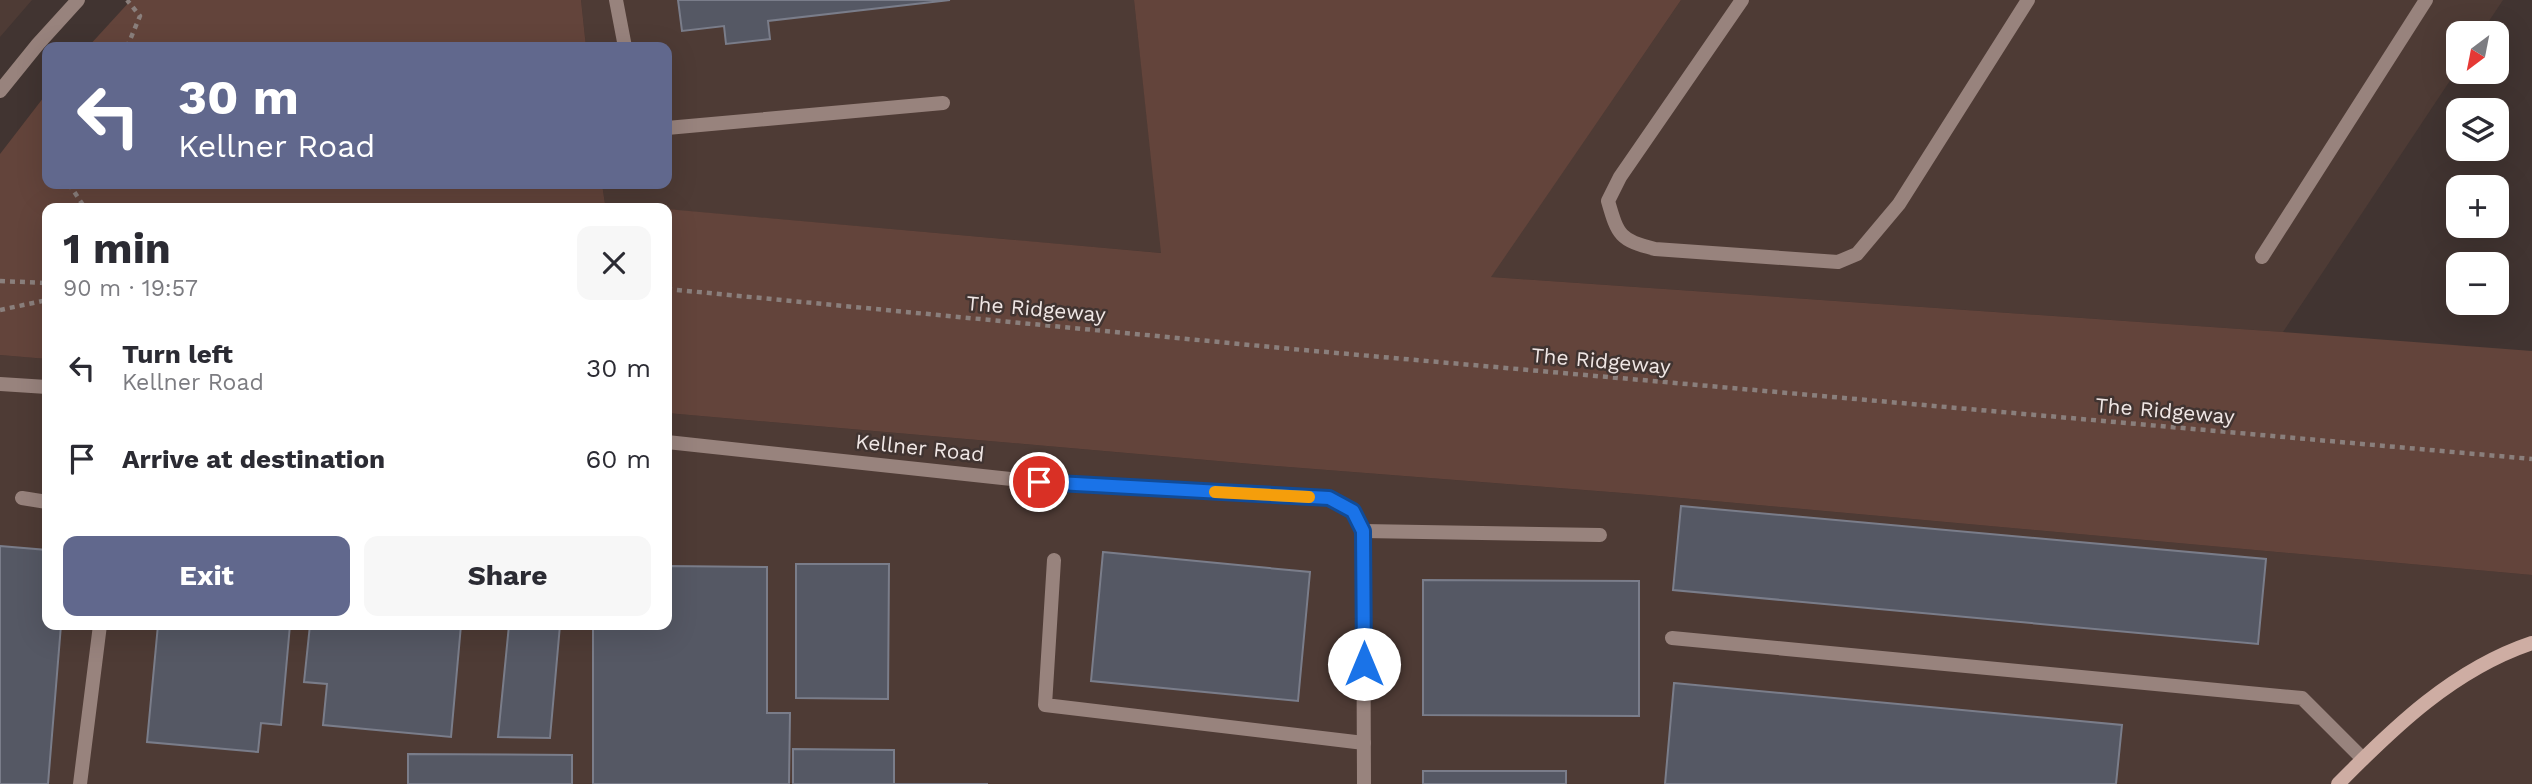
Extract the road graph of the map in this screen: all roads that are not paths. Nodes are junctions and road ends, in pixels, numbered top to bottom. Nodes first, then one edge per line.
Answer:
1 (78, 0) edge
2 (616, 0) edge
3 (1742, 0) edge
4 (2028, 0) edge
5 (2426, 0) edge
6 (624, 42) edge
7 (0, 91) edge
8 (943, 103) dead end
9 (672, 128) edge
10 (2262, 257) dead end
11 (0, 384) edge
12 (42, 387) edge
13 (672, 443) edge
14 (22, 498) dead end
15 (42, 501) edge
16 (1363, 531) junction
17 (1600, 536) dead end
18 (1054, 560) dead end
19 (99, 630) edge
20 (1672, 638) dead end
21 (2532, 643) edge
22 (1364, 743) junction
23 (2362, 759) junction
24 (80, 784) edge
25 (1364, 784) edge
26 (2337, 784) edge

1 - 7 street
2 - 6 street
3 - 4 street
5 - 10 street
8 - 9 street
11 - 12 street
13 - 16 street, Kellner Road
14 - 15 street
16 - 17 street
16 - 22 street
18 - 22 street
19 - 24 street
20 - 23 street
21 - 23 street
22 - 25 street
23 - 26 street

